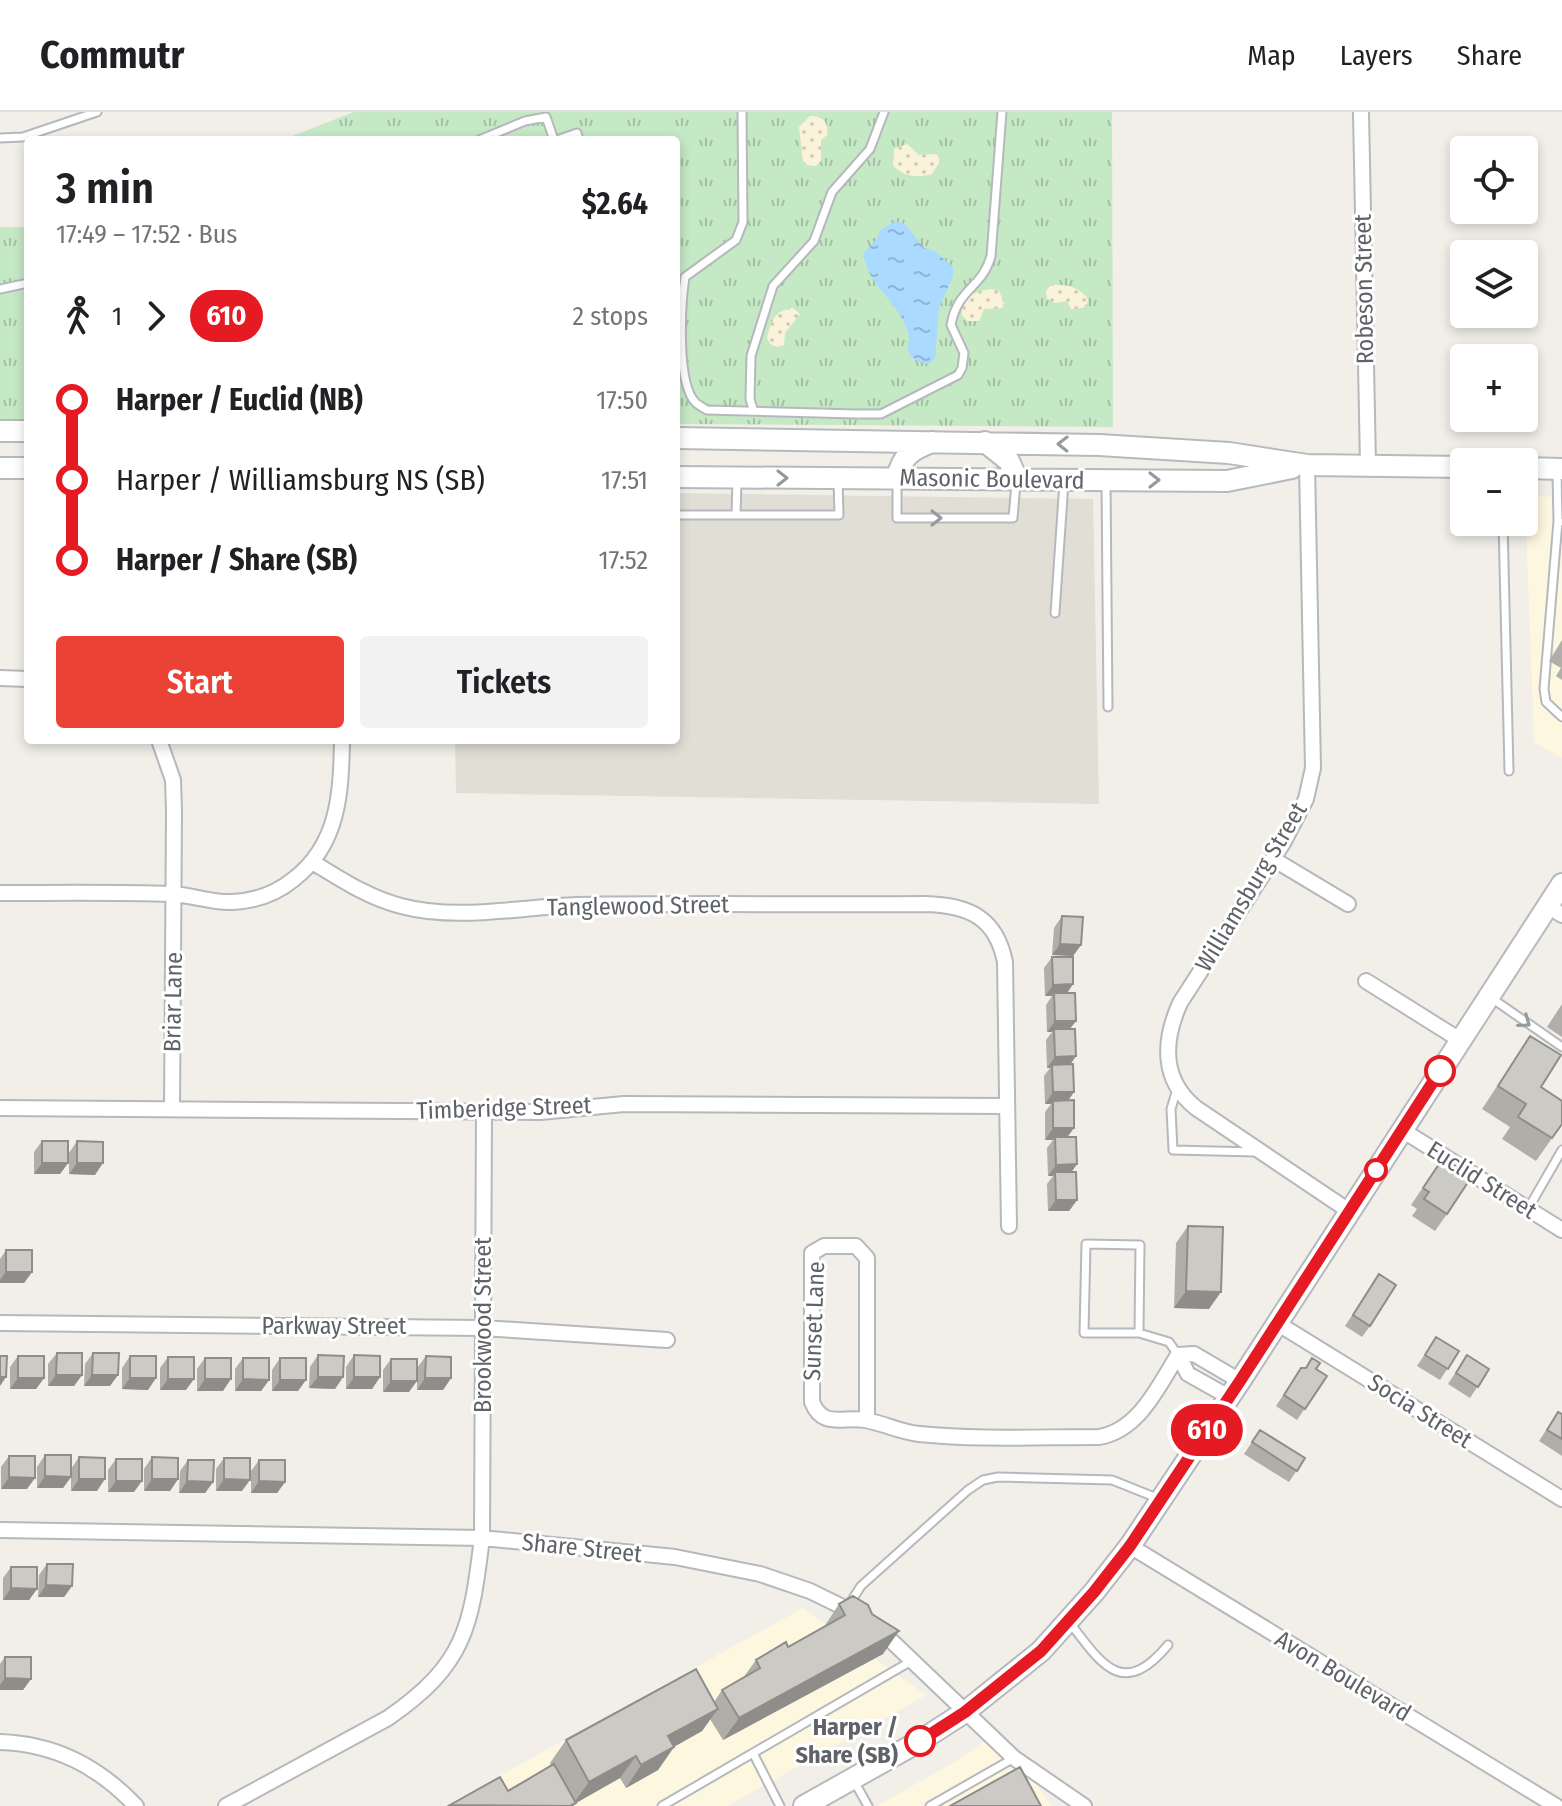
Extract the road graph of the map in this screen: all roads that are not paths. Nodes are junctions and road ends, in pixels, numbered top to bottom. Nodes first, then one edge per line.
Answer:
1 (97, 112) edge
2 (742, 112) edge
3 (884, 112) edge
4 (1002, 112) edge
5 (1361, 112) edge
6 (26, 136) edge
7 (489, 136) edge
8 (554, 136) edge
9 (24, 137) edge
10 (0, 138) edge
11 (24, 284) edge
12 (0, 289) edge
13 (753, 409) junction
14 (0, 431) edge
15 (24, 431) edge
16 (680, 438) edge
17 (935, 440) junction
18 (985, 442) junction
19 (1099, 445) junction
20 (1307, 465) junction
21 (1368, 465) junction
22 (1450, 467) edge
23 (0, 468) edge
24 (24, 468) edge
25 (1538, 468) edge
26 (1559, 469) edge
27 (680, 477) edge
28 (737, 477) junction
29 (838, 478) junction
30 (897, 478) junction
31 (1017, 479) junction
32 (1064, 480) junction
33 (1106, 480) junction
34 (680, 515) edge
35 (736, 515) junction
36 (1560, 522) edge
37 (1503, 536) edge
38 (1055, 613) dead end
39 (0, 678) edge
40 (24, 679) edge
41 (1108, 707) dead end
42 (1562, 717) edge
43 (160, 744) edge
44 (342, 744) edge
45 (1509, 771) dead end
46 (1273, 859) junction
47 (314, 863) junction
48 (1562, 884) edge
49 (0, 893) edge
50 (175, 894) junction
51 (1348, 904) dead end
52 (1555, 910) edge
53 (1366, 981) dead end
54 (1489, 996) junction
55 (1460, 1040) junction
56 (1562, 1047) edge
57 (1177, 1089) junction
58 (1007, 1106) junction
59 (0, 1108) edge
60 (172, 1109) junction
61 (484, 1112) junction
62 (1402, 1130) junction
63 (1562, 1150) edge
64 (1260, 1152) junction
65 (1528, 1209) junction
66 (1349, 1211) junction
67 (1009, 1226) dead end
68 (1562, 1230) edge
69 (0, 1323) edge
70 (1277, 1323) junction
71 (483, 1328) junction
72 (1139, 1333) junction
73 (667, 1340) dead end
74 (1178, 1355) junction
75 (1235, 1389) junction
76 (867, 1420) junction
77 (1562, 1499) edge
78 (1161, 1500) junction
79 (0, 1530) edge
80 (482, 1538) junction
81 (1130, 1546) junction
82 (847, 1608) junction
83 (1068, 1621) junction
84 (1168, 1645) dead end
85 (913, 1660) junction
86 (965, 1712) junction
87 (0, 1742) edge
88 (753, 1753) junction
89 (1014, 1758) junction
90 (853, 1779) junction
91 (136, 1806) edge
92 (226, 1806) edge
93 (662, 1806) edge
94 (780, 1806) edge
95 (804, 1806) edge
96 (868, 1806) edge
97 (930, 1806) edge
98 (1084, 1806) edge
99 (1556, 1806) edge

1 - 6 lane
2 - 13 lane
3 - 13 lane
4 - 13 lane
5 - 21 street, Robeson Street
7 - 8 lane
9 - 10 lane
11 - 12 lane
14 - 15 main road
16 - 17 main road, Masonic Boulevard
17 - 18 main road, Masonic Boulevard
17 - 30 main road
19 -> 18 main road, Masonic Boulevard
18 - 31 main road
19 - 20 main road, Masonic Boulevard
19 - 33 main road
20 - 21 main road, Masonic Boulevard
33 -> 20 main road, Masonic Boulevard
20 - 46 street, Williamsburg Street
21 - 22 main road, Masonic Boulevard
23 - 24 main road
25 - 26 main road
26 - 36 lane
27 - 28 main road, Masonic Boulevard
28 -> 29 main road, Masonic Boulevard
28 - 35 lane
29 - 30 main road, Masonic Boulevard
29 - 35 lane
30 - 31 main road, Masonic Boulevard
30 -> 31 lane
31 - 32 main road, Masonic Boulevard
32 - 33 main road, Masonic Boulevard
32 - 38 lane
33 - 41 lane
34 - 35 lane
36 - 42 lane
37 - 45 lane
39 - 40 street
43 - 50 street, Briar Lane
44 - 47 street
46 - 51 street
46 - 57 street, Williamsburg Street
47 - 50 street
47 - 58 street, Tanglewood Street
48 - 52 main road
49 - 50 street
50 - 60 street, Briar Lane
52 - 54 main road
53 - 55 street
54 - 55 main road
54 -> 56 lane
55 - 62 main road
57 - 64 street
57 - 64 lane
58 - 61 street, Timberidge Street
58 - 67 street, Tanglewood Street
59 - 60 street, Timberidge Street
60 - 61 street, Timberidge Street
61 - 71 street, Brookwood Street
62 - 65 street, Euclid Street
62 - 66 main road
63 - 65 lane
64 - 66 street
65 - 68 street, Euclid Street
66 - 70 main road
69 - 71 street, Parkway Street
70 - 75 main road
70 - 77 street, Socia Street
71 - 73 street, Parkway Street
71 - 80 street, Brookwood Street
72 - 72 lane
72 - 74 lane
74 - 75 street
74 - 76 street, Sunset Lane
75 - 78 main road
76 - 76 street, Sunset Lane
78 - 81 main road
78 - 82 lane
79 - 80 street, Share Street
80 - 82 street, Share Street
80 - 92 street, Brookwood Street
81 - 83 main road
81 - 99 street, Avon Boulevard
82 - 85 street, Share Street
83 - 84 lane
83 - 86 main road
85 - 86 street, Share Street
85 - 88 lane
86 - 89 street, Share Street
86 - 90 main road
87 - 91 street
88 - 93 lane
88 - 94 lane
89 - 97 lane
89 - 98 street, Share Street
90 - 95 main road
90 - 96 lane

